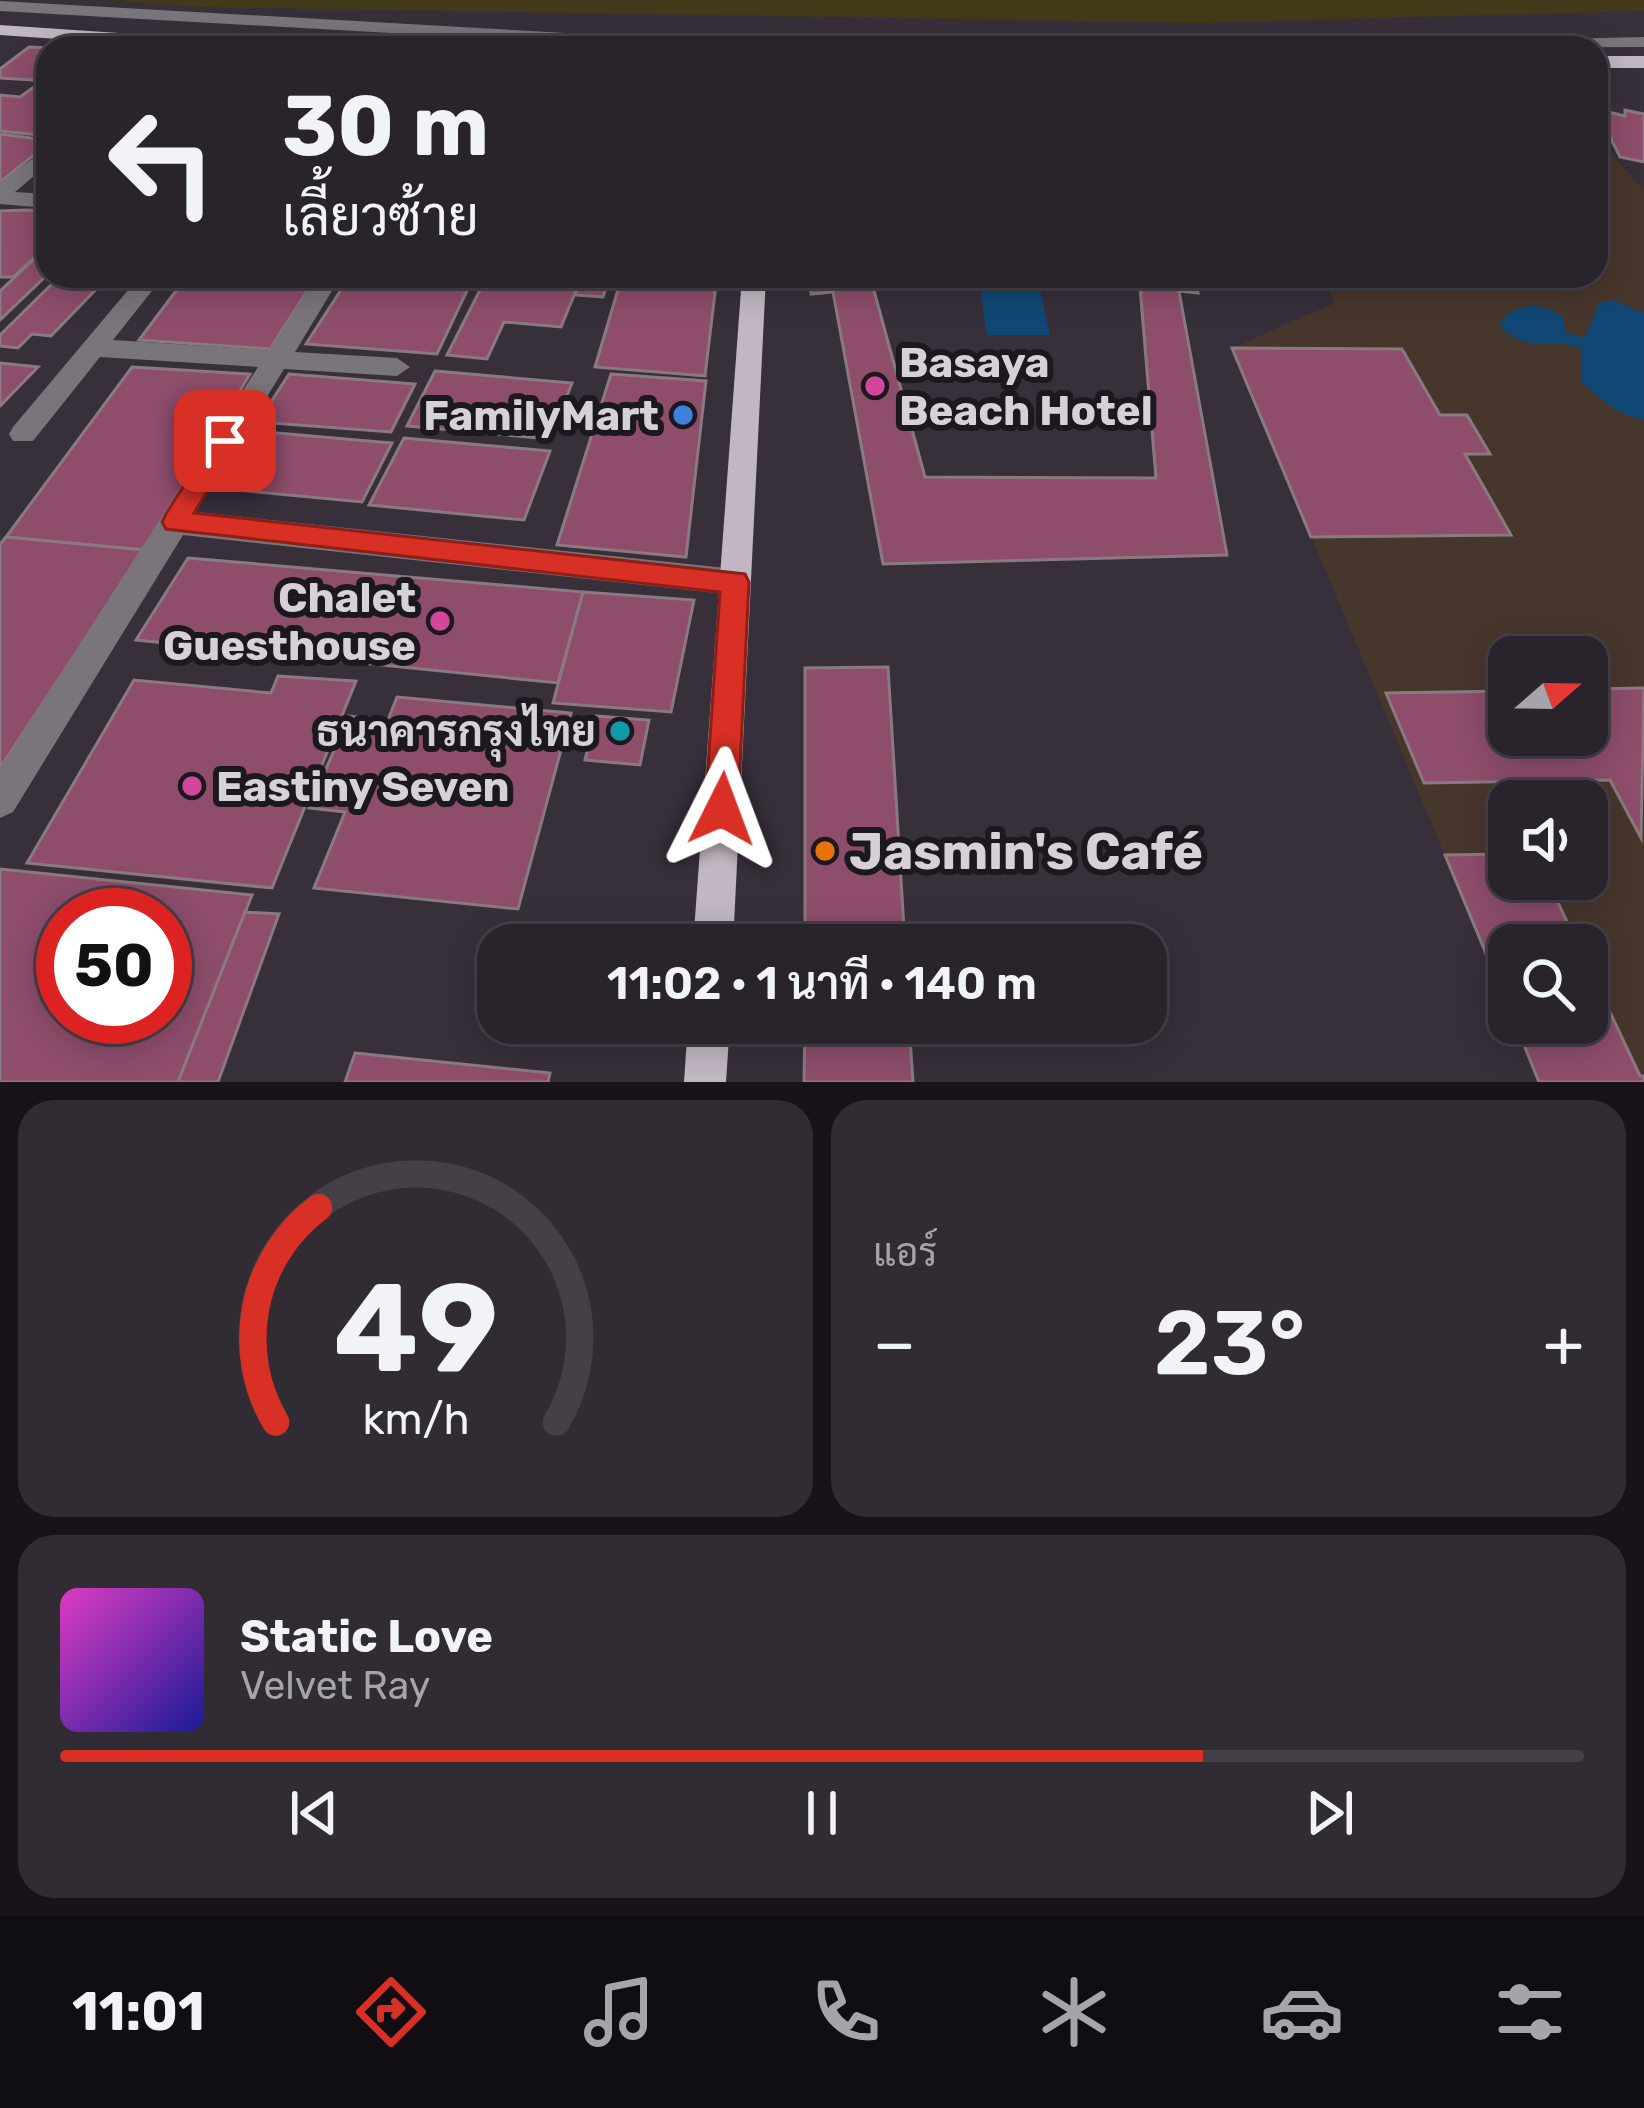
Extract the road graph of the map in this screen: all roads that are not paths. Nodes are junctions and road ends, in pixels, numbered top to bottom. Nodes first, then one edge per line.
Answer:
1 (0, 6) edge
2 (0, 30) edge
3 (73, 36) edge
4 (531, 36) edge
5 (1644, 42) edge
6 (1608, 43) edge
7 (1608, 62) edge
8 (1644, 62) edge
9 (36, 164) edge
10 (0, 195) edge
11 (36, 200) edge
12 (142, 288) edge
13 (321, 288) edge
14 (753, 288) edge
15 (94, 348) junction
16 (275, 360) junction
17 (397, 367) dead end
18 (23, 434) dead end
19 (175, 522) junction
20 (735, 582) junction
21 (0, 800) edge
22 (714, 924) edge
23 (708, 1044) edge
24 (705, 1082) edge

1 - 4 street
2 - 3 main road
5 - 6 street
7 - 8 main road
9 - 10 street
10 - 11 street
12 - 15 street
13 - 16 street
14 - 20 main road
15 - 16 street
15 - 18 street
16 - 17 street
16 - 19 street
19 - 20 street
19 - 21 street
20 - 22 main road
23 - 24 main road

